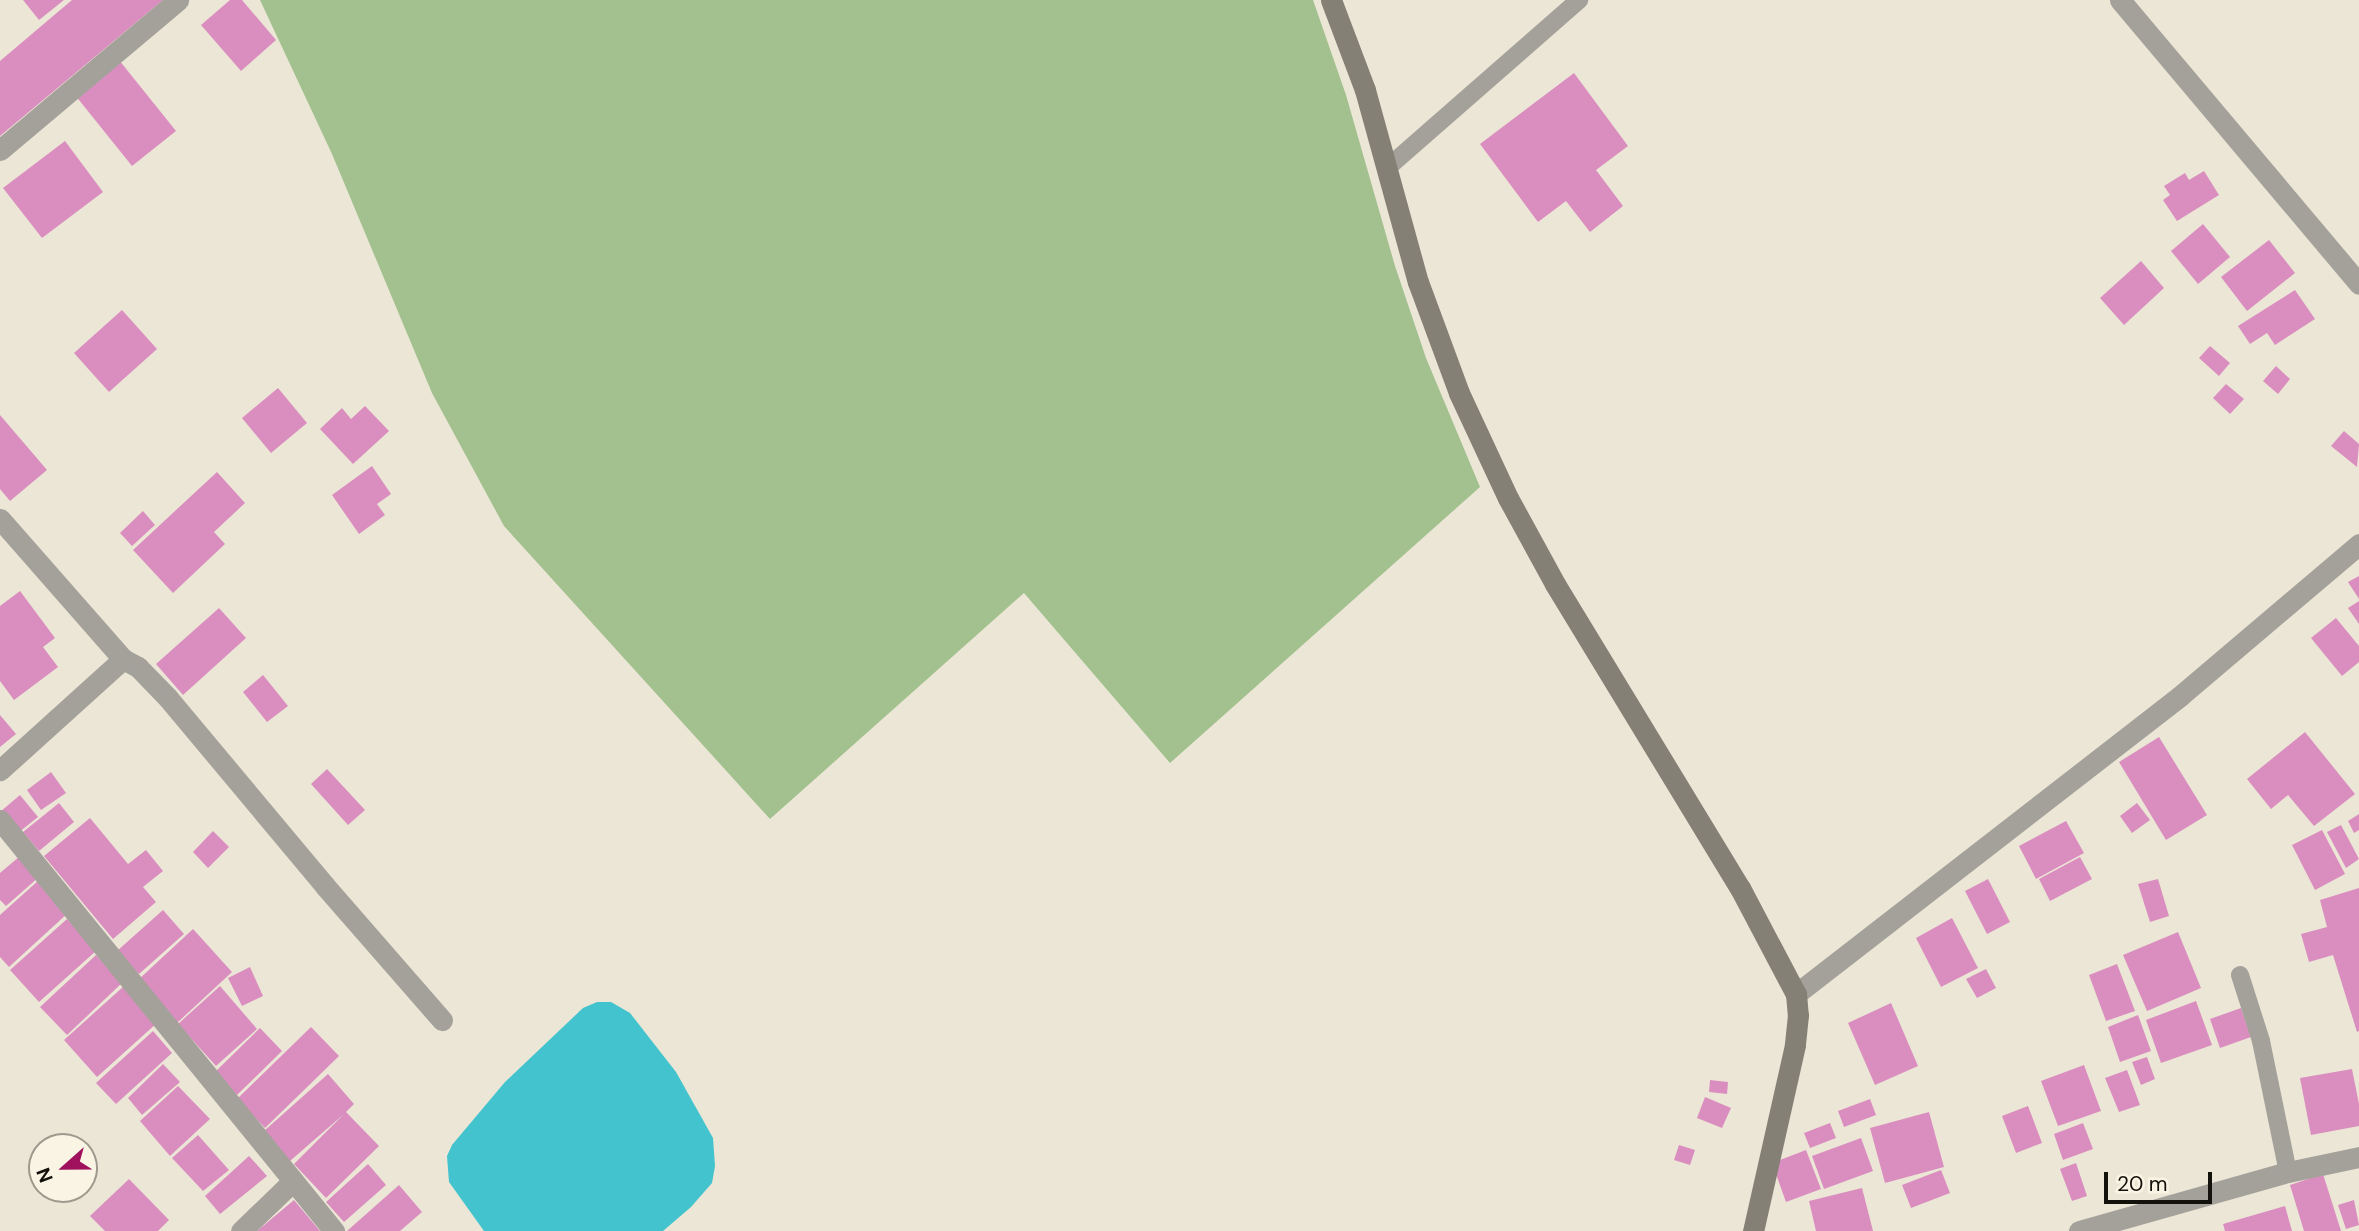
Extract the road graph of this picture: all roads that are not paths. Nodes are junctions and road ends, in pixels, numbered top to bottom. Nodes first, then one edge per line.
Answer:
1 (178, 0) edge
2 (1331, 0) edge
3 (1579, 0) edge
4 (2120, 0) edge
5 (0, 150) edge
6 (1386, 169) junction
7 (2359, 284) edge
8 (0, 519) edge
9 (2359, 544) edge
10 (122, 659) junction
11 (0, 770) edge
12 (0, 820) edge
13 (2240, 975) dead end
14 (1796, 994) junction
15 (442, 1020) dead end
16 (2359, 1157) edge
17 (2288, 1172) junction
18 (293, 1181) junction
19 (241, 1231) edge
20 (334, 1231) edge
21 (1754, 1231) edge
22 (2079, 1231) edge

1 - 5 street
2 - 6 street
3 - 6 lane
4 - 7 street
6 - 14 street
8 - 10 street
9 - 14 street
10 - 11 street
10 - 15 street
12 - 18 street
13 - 17 lane
14 - 21 street
16 - 17 street
17 - 22 street
18 - 19 street
18 - 20 street

